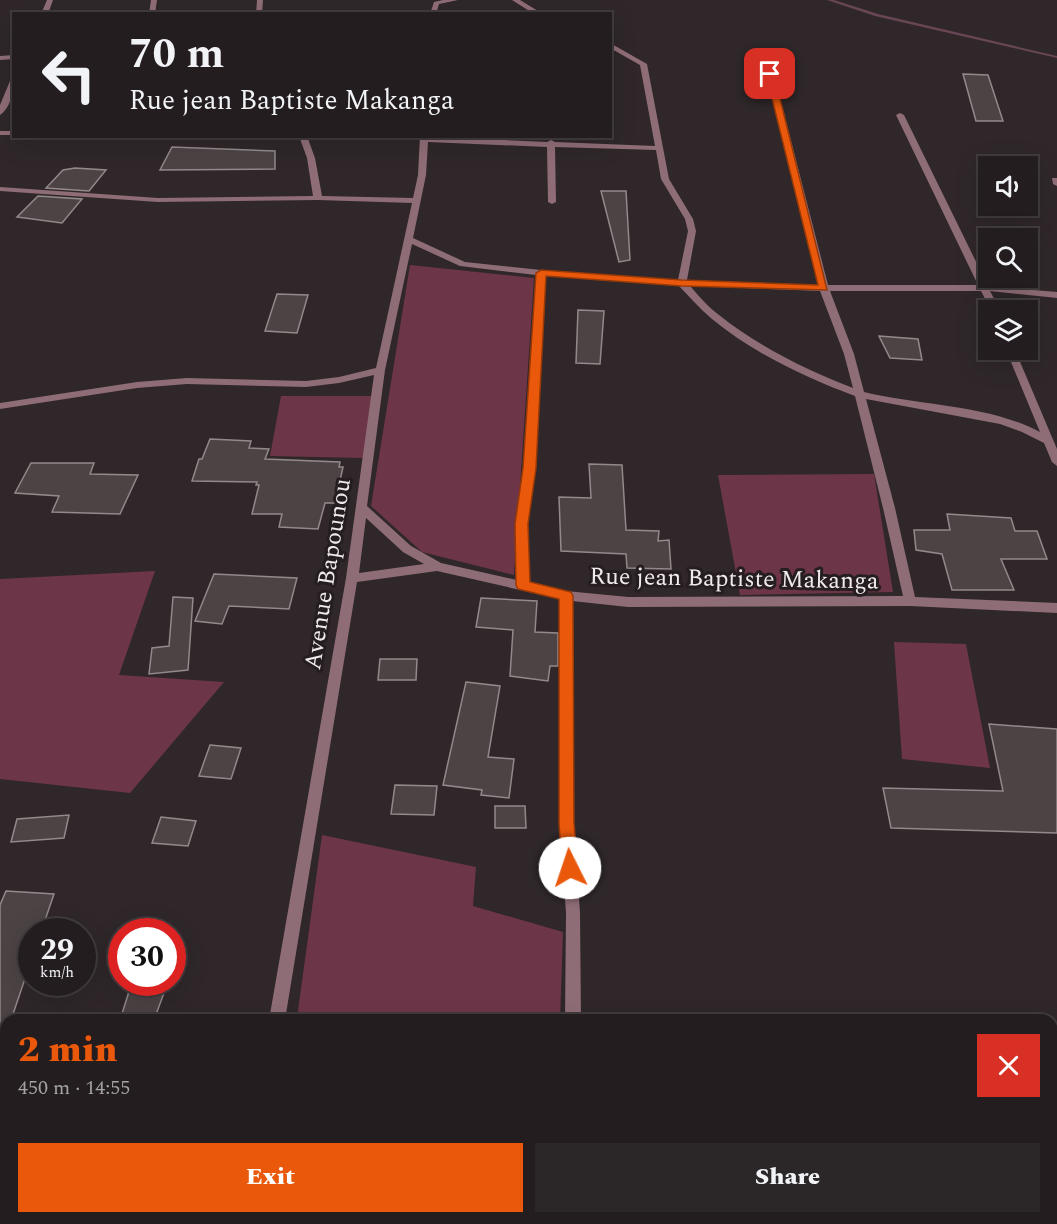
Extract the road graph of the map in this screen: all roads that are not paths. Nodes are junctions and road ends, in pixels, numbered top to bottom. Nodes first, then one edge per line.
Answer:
1 (455, 0) edge
2 (515, 0) edge
3 (434, 12) edge
4 (536, 12) edge
5 (612, 46) edge
6 (770, 74) dead end
7 (12, 86) edge
8 (0, 113) edge
9 (900, 114) dead end
10 (304, 138) edge
11 (425, 138) edge
12 (551, 142) junction
13 (659, 148) junction
14 (0, 189) edge
15 (318, 198) junction
16 (416, 201) junction
17 (552, 202) dead end
18 (408, 239) junction
19 (541, 273) junction
20 (978, 274) edge
21 (682, 283) junction
22 (824, 288) junction
23 (978, 288) edge
24 (985, 288) joint
25 (1057, 295) edge
26 (990, 300) edge
27 (1015, 360) edge
28 (380, 370) junction
29 (860, 394) junction
30 (0, 405) edge
31 (1048, 441) junction
32 (1057, 462) edge
33 (363, 509) junction
34 (438, 567) junction
35 (352, 578) junction
36 (523, 585) junction
37 (566, 596) junction
38 (910, 601) junction
39 (1057, 608) edge
40 (278, 1014) edge
41 (573, 1014) edge

1 - 3 street
2 - 4 street
5 - 13 street
6 - 22 street
7 - 8 street
9 - 20 street
10 - 15 street
11 - 12 street
11 - 16 street, Avenue Bapounou
12 - 13 street
12 - 17 street
13 - 21 street
14 - 15 street
15 - 16 street
16 - 18 street, Avenue Bapounou
18 - 19 street
18 - 28 street, Avenue Bapounou
19 - 21 street
19 - 36 street
21 - 22 street
21 - 29 street
22 - 23 street
22 - 29 street
24 - 25 street
24 - 26 street
27 - 31 street
28 - 30 street
28 - 33 street, Avenue Bapounou
29 - 31 street
29 - 38 street
31 - 32 street
33 - 34 street, Rue jean Baptiste Makanga
33 - 35 street, Avenue Bapounou
34 - 35 street
34 - 36 street, Rue jean Baptiste Makanga
35 - 40 street, Avenue Bapounou
36 - 37 street, Rue jean Baptiste Makanga
37 - 38 street, Rue jean Baptiste Makanga
37 - 41 street
38 - 39 street, Rue jean Baptiste Makanga

